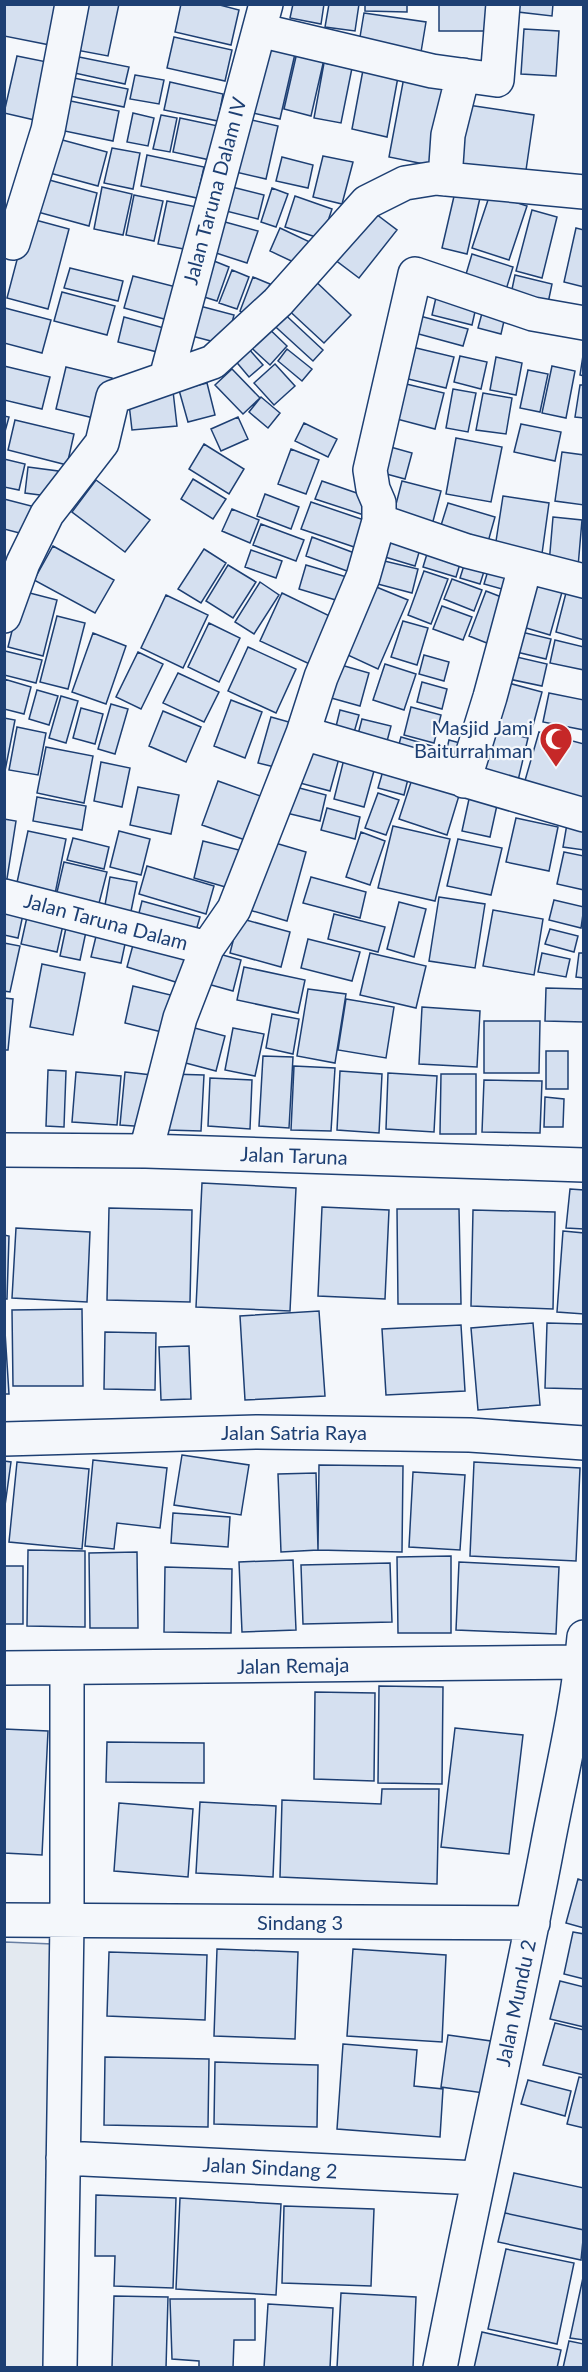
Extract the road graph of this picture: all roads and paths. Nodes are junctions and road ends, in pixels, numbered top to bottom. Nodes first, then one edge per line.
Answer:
1 (72, 4) edge
2 (503, 4) edge
3 (263, 17) edge
4 (462, 75) junction
5 (445, 180) junction
6 (584, 192) edge
7 (13, 243) dead end
8 (584, 323) edge
9 (166, 378) junction
10 (379, 521) junction
11 (525, 567) junction
12 (584, 581) edge
13 (4, 616) edge
14 (303, 734) junction
15 (464, 781) junction
16 (584, 815) edge
17 (4, 896) edge
18 (207, 948) junction
19 (4, 1150) edge
20 (146, 1151) junction
21 (584, 1165) edge
22 (4, 1439) edge
23 (584, 1443) edge
24 (582, 1650) edge
25 (4, 1668) edge
26 (67, 1669) junction
27 (4, 1920) edge
28 (68, 1922) junction
29 (533, 1923) junction
30 (63, 2158) junction
31 (477, 2178) junction
32 (60, 2367) edge
33 (440, 2367) edge

1 - 7 street
2 - 4 street
3 - 4 street
3 - 9 street, Jalan Taruna Dalam IV
4 - 5 street
5 - 6 street
5 - 9 street
8 - 10 street
9 - 13 street
10 - 11 street
10 - 14 street
11 - 12 street
11 - 15 street
14 - 15 street
14 - 18 street
15 - 16 street
17 - 18 street, Jalan Taruna Dalam
18 - 20 street
19 - 20 street, Jalan Taruna
20 - 21 street, Jalan Taruna
22 - 23 street, Jalan Satria Raya
24 - 26 street, Jalan Remaja
24 - 29 street, Jalan Mundu 2
25 - 26 street, Jalan Remaja
26 - 28 street
27 - 28 street, Sindang 3
28 - 29 street, Sindang 3
28 - 30 street
29 - 31 street, Jalan Mundu 2
30 - 31 street, Jalan Sindang 2
30 - 32 street
31 - 33 street, Jalan Mundu 2

